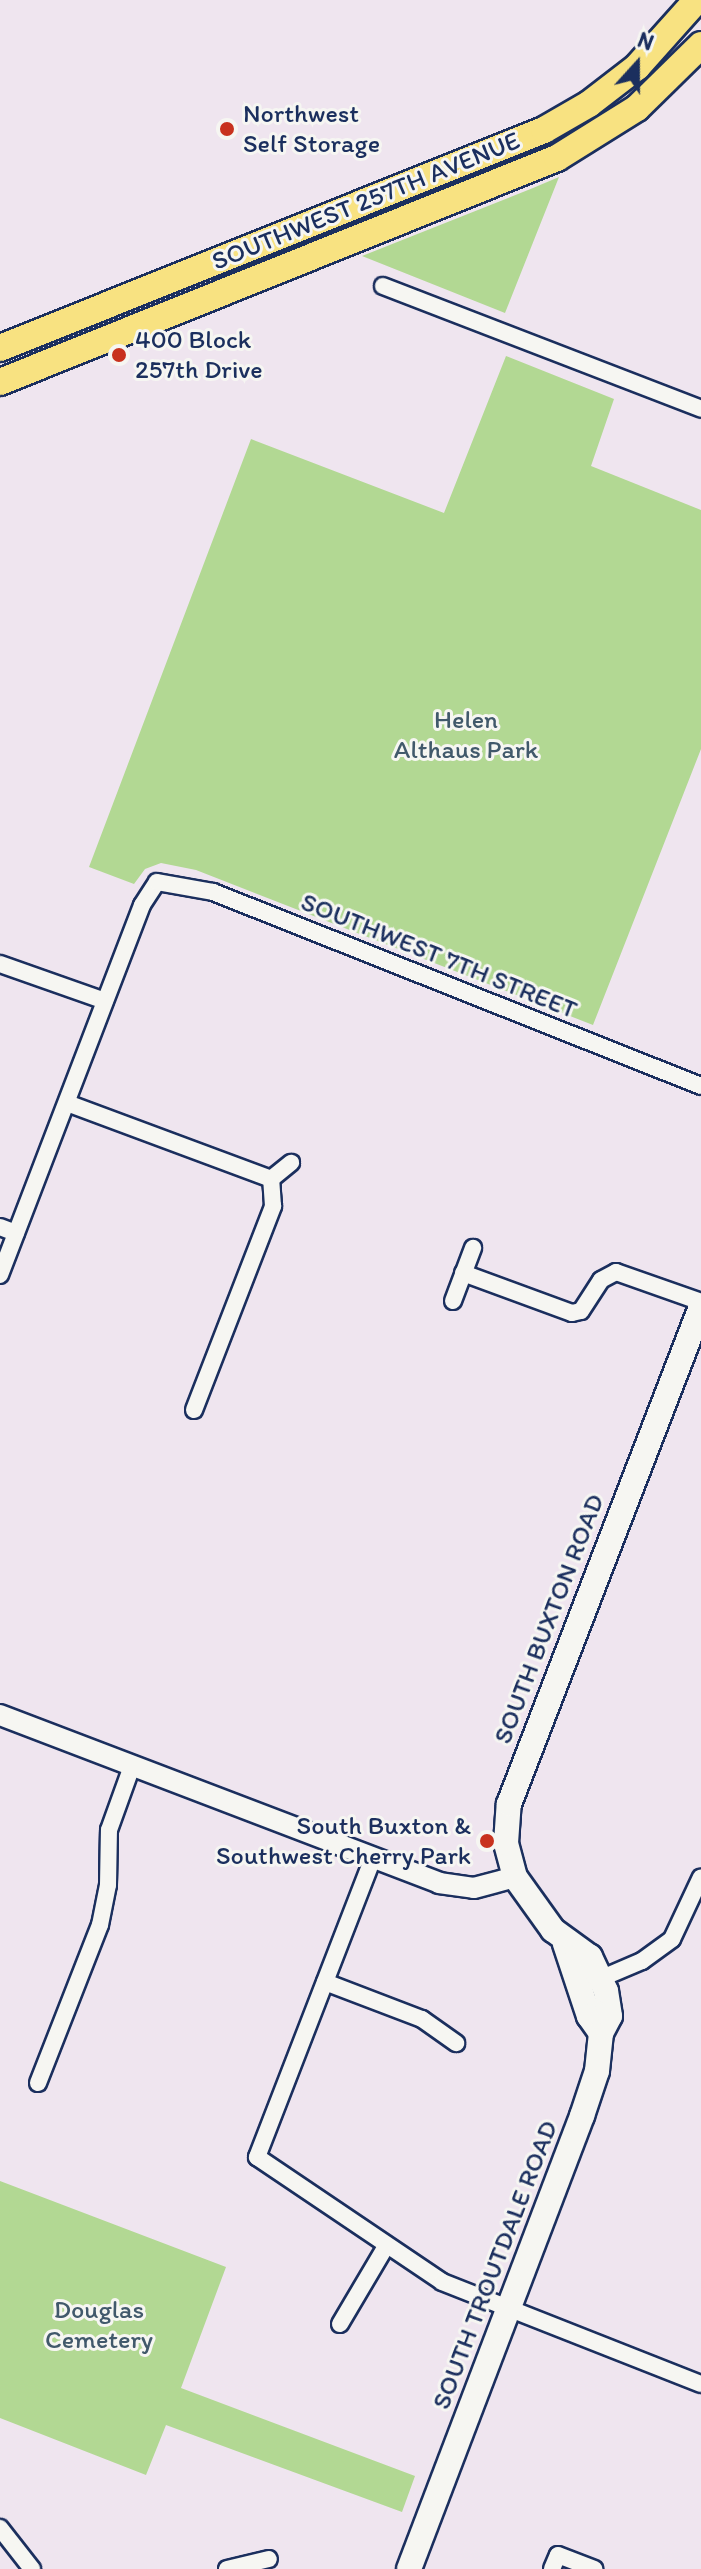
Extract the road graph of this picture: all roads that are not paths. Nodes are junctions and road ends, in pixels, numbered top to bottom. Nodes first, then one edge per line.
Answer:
1 (697, 0) edge
2 (701, 45) edge
3 (383, 286) dead end
4 (0, 348) edge
5 (0, 382) edge
6 (701, 409) edge
7 (0, 964) edge
8 (105, 1001) junction
9 (701, 1086) edge
10 (67, 1103) junction
11 (291, 1163) dead end
12 (271, 1179) junction
13 (0, 1227) edge
14 (16, 1233) junction
15 (473, 1248) dead end
16 (463, 1273) junction
17 (0, 1275) edge
18 (453, 1301) dead end
19 (701, 1304) edge
20 (194, 1410) dead end
21 (0, 1715) edge
22 (132, 1766) junction
23 (373, 1858) junction
24 (515, 1877) junction
25 (701, 1877) edge
26 (565, 1944) junction
27 (602, 1978) junction
28 (325, 1982) junction
29 (601, 2033) junction
30 (456, 2043) dead end
31 (38, 2083) dead end
32 (385, 2248) junction
33 (508, 2311) junction
34 (340, 2324) dead end
35 (701, 2384) edge
36 (0, 2528) edge
37 (269, 2559) dead end
38 (555, 2562) edge
39 (32, 2569) edge
40 (227, 2569) edge
41 (409, 2569) edge
42 (594, 2569) edge

1 - 4 main road, SOUTHWEST 257TH AVENUE
2 - 5 main road, SOUTHWEST 257TH AVENUE
3 - 6 street
7 - 8 street
8 - 9 street, SOUTHWEST 7TH STREET
8 - 10 street
10 - 12 street
10 - 14 street
11 - 12 street
12 - 20 street
13 - 14 street
14 - 17 street
15 - 16 street
16 - 18 street
16 - 19 street
19 - 24 main road, SOUTH BUXTON ROAD
21 - 22 street
22 - 23 street
22 - 31 street
23 - 24 street
23 - 28 street
24 - 26 main road, SOUTH BUXTON ROAD
25 - 27 street
26 - 27 main road, SOUTH BUXTON ROAD
26 - 29 main road, SOUTH BUXTON ROAD
27 - 29 main road, SOUTH TROUTDALE ROAD
28 - 30 street
28 - 32 street
29 - 33 main road, SOUTH TROUTDALE ROAD
32 - 33 street
32 - 34 street
33 - 35 street
33 - 41 main road, SOUTH TROUTDALE ROAD
36 - 39 street
37 - 40 street
38 - 42 street

